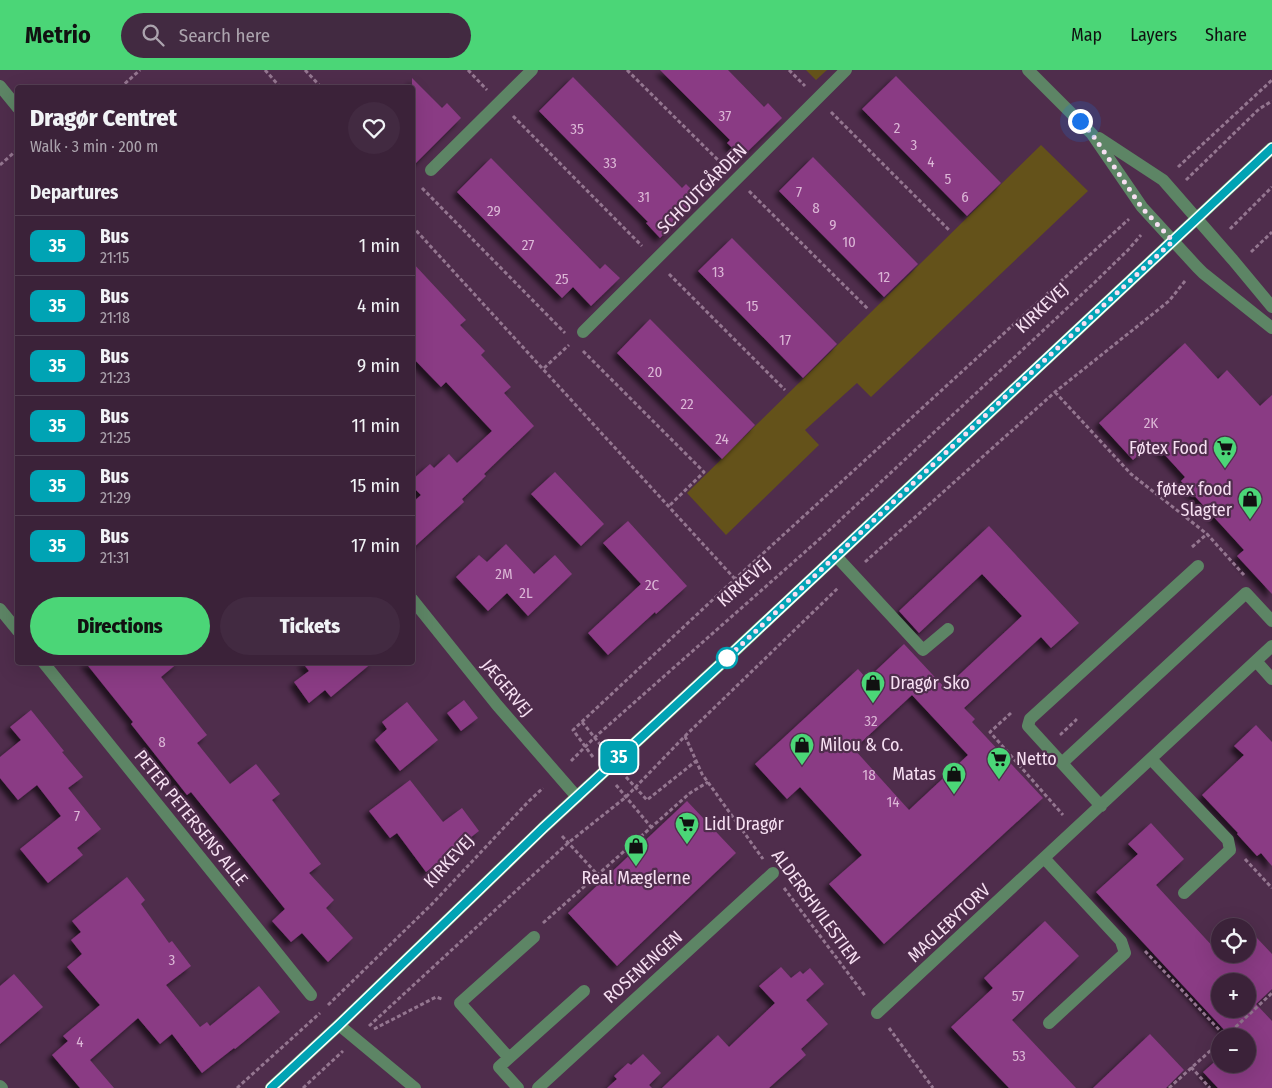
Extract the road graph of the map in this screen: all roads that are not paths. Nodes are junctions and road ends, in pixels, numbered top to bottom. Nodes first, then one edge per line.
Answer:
1 (532, 70) edge
2 (846, 70) edge
3 (1028, 70) edge
4 (0, 86) edge
5 (15, 104) edge
6 (1092, 134) junction
7 (1272, 148) edge
8 (431, 170) dead end
9 (1197, 219) junction
10 (1173, 241) junction
11 (1272, 307) edge
12 (1272, 328) edge
13 (583, 332) road end
14 (836, 556) junction
15 (1198, 566) dead end
16 (415, 604) edge
17 (0, 609) edge
18 (1272, 622) edge
19 (15, 627) edge
20 (948, 629) dead end
21 (1272, 646) edge
22 (1256, 661) junction
23 (45, 665) edge
24 (1272, 679) edge
25 (1151, 759) junction
26 (1062, 763) junction
27 (577, 797) junction
28 (1101, 806) junction
29 (1044, 858) junction
30 (773, 872) road end
31 (1184, 893) dead end
32 (534, 937) road end
33 (584, 992) dead end
34 (311, 995) dead end
35 (877, 1013) road end
36 (1049, 1024) dead end
37 (339, 1025) junction
38 (509, 1058) junction
39 (271, 1088) edge
40 (415, 1088) edge
41 (518, 1088) edge
42 (538, 1088) edge

1 - 8 street
2 - 13 street, SCHOUTGÅRDEN
3 - 6 street
4 - 5 street
6 - 9 street
6 - 10 street
7 - 9 main road
9 - 10 main road
9 - 11 street
10 - 12 street
10 - 14 main road
14 - 20 street
14 - 27 main road
15 - 26 street
16 - 27 street, JÆGERVEJ
17 - 19 street
18 - 26 street
21 - 22 street, MAGLEBYTORV
22 - 24 street
22 - 25 street, MAGLEBYTORV
23 - 34 street, PETER PETERSENS ALLE
25 - 28 street, MAGLEBYTORV
25 - 31 street
26 - 28 street
27 - 37 main road
28 - 29 street, MAGLEBYTORV
29 - 35 street, MAGLEBYTORV
29 - 36 street
30 - 42 street, ROSENENGEN
32 - 38 street
33 - 38 street
37 - 39 main road
37 - 40 street
38 - 41 street

